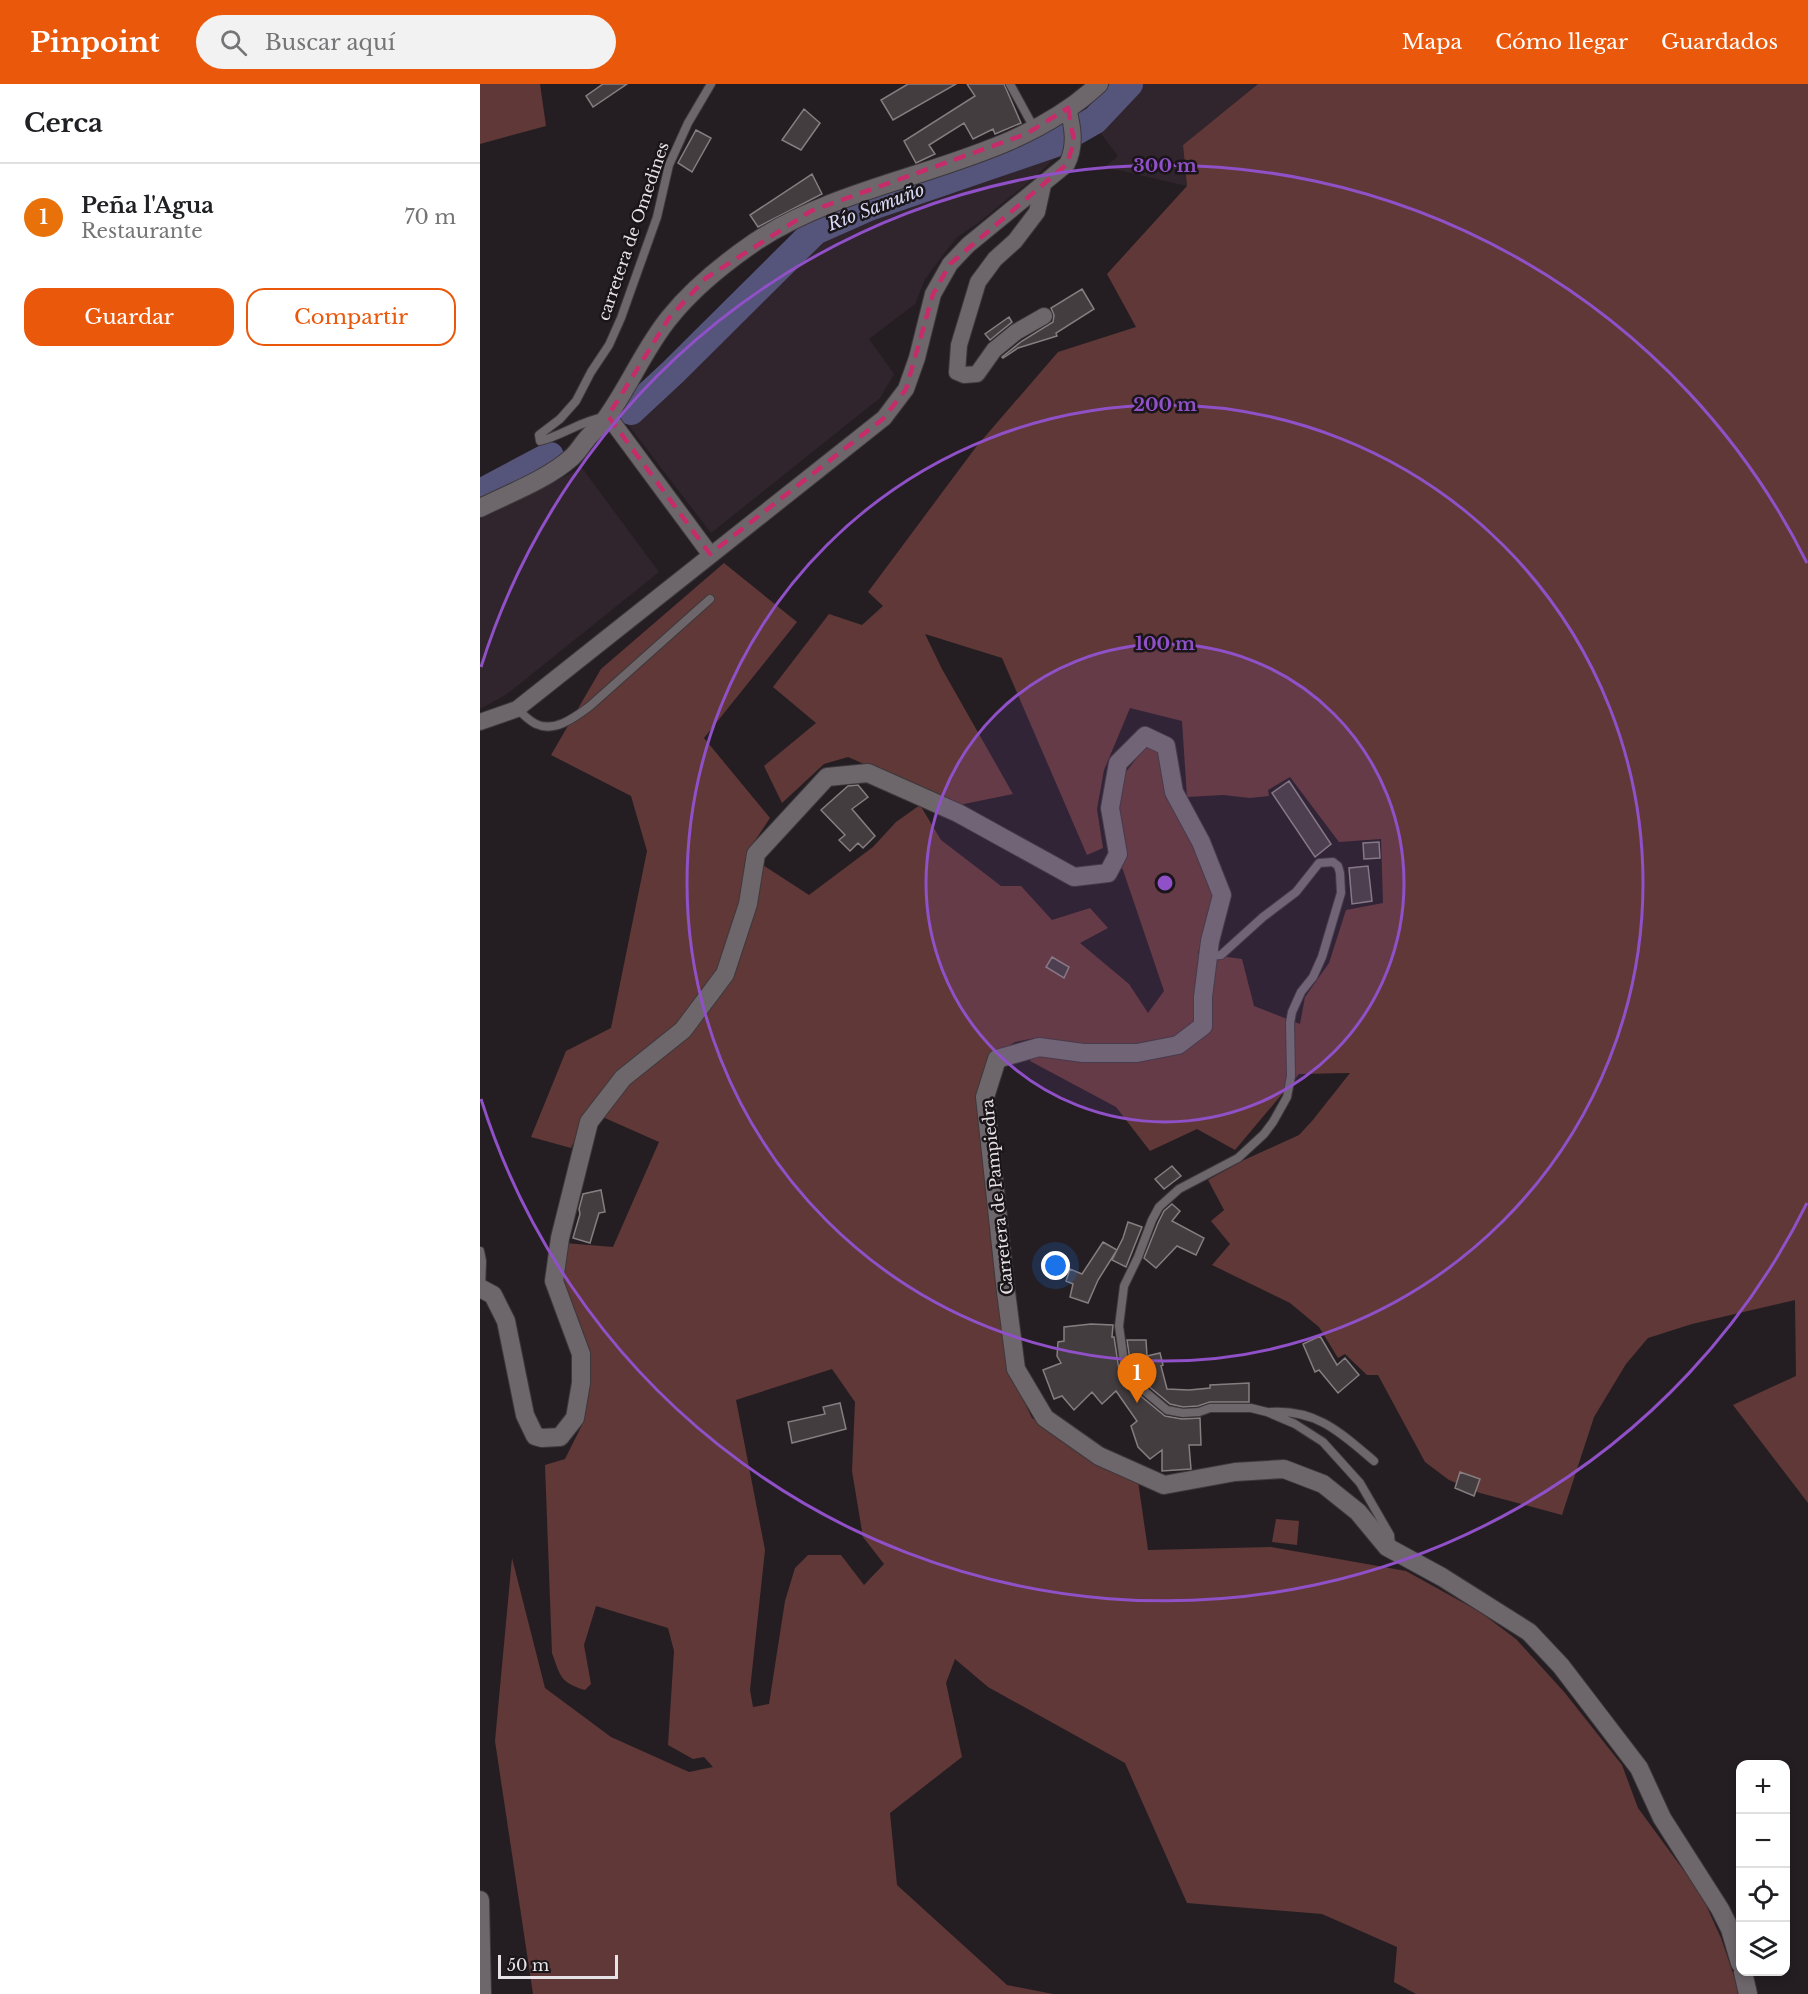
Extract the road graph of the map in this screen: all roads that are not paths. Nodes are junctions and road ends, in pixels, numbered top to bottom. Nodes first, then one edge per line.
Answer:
1 (711, 84) edge
2 (1010, 84) edge
3 (1099, 84) edge
4 (1070, 115) junction
5 (1035, 129) junction
6 (1043, 185) junction
7 (1044, 316) dead end
8 (608, 416) junction
9 (480, 508) edge
10 (710, 554) junction
11 (710, 599) dead end
12 (517, 709) junction
13 (480, 722) edge
14 (1208, 957) junction
15 (480, 1251) edge
16 (481, 1288) edge
17 (1267, 1412) junction
18 (1374, 1461) dead end
19 (1392, 1550) junction
20 (480, 1900) edge
21 (1736, 1949) edge
22 (1744, 1976) edge
23 (482, 1994) edge
24 (1748, 1994) edge

1 - 8 lane, carretera de Omedines
2 - 5 lane
3 - 4 street
4 - 5 street
4 - 6 street
5 - 8 street
6 - 7 street
6 - 10 street
8 - 9 street
8 - 10 street
10 - 12 street
11 - 12 lane
12 - 13 street
14 - 16 street, Carretera de Pampiedra
14 - 17 lane
14 - 19 street, Carretera de Pampiedra
15 - 16 lane
17 - 18 lane
17 - 19 lane
19 - 21 street, Carretera de Pampiedra
20 - 23 street
22 - 24 street

